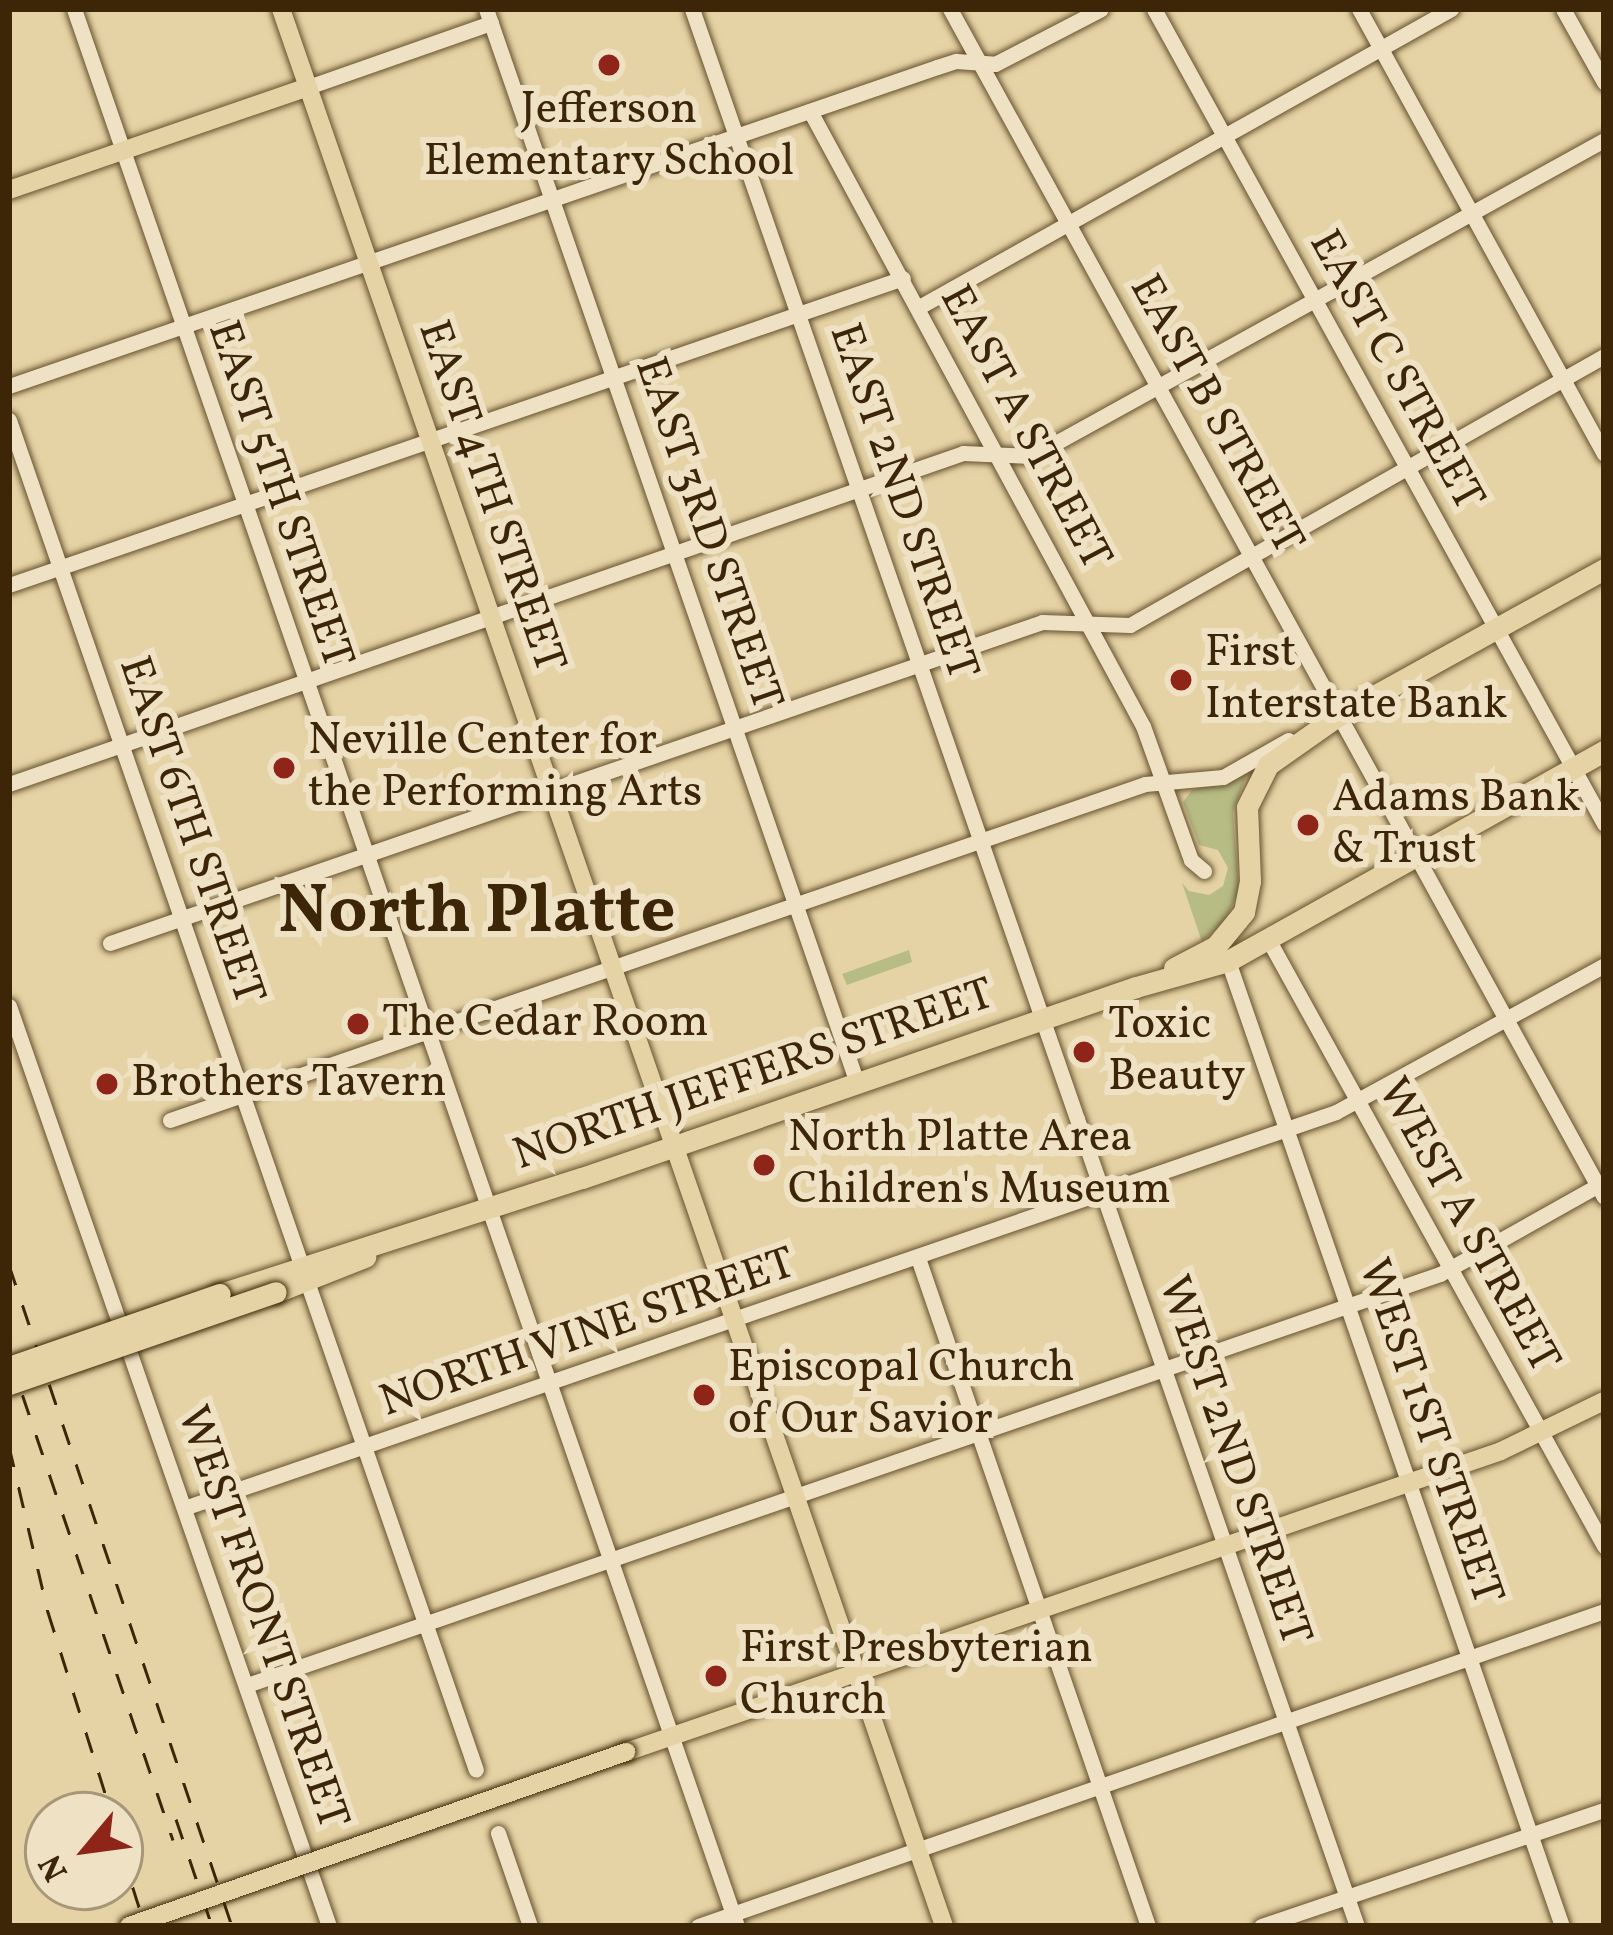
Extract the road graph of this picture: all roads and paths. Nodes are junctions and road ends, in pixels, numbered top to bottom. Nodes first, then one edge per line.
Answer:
1 (74, 9) edge
2 (281, 9) edge
3 (692, 9) edge
4 (950, 9) edge
5 (1101, 9) edge
6 (1154, 9) edge
7 (1359, 9) edge
8 (1450, 9) edge
9 (1563, 9) edge
10 (489, 16) edge
11 (1380, 48) junction
12 (979, 62) junction
13 (1604, 82) edge
14 (308, 87) junction
15 (810, 111) junction
16 (1223, 135) junction
17 (736, 137) junction
18 (1604, 140) edge
19 (123, 152) junction
20 (9, 190) edge
21 (553, 200) junction
22 (1472, 215) junction
23 (1068, 223) junction
24 (368, 264) junction
25 (904, 278) junction
26 (1315, 302) junction
27 (919, 307) junction
28 (797, 314) junction
29 (184, 328) junction
30 (1604, 356) edge
31 (614, 376) junction
32 (1562, 379) junction
33 (9, 386) edge
34 (1159, 387) junction
35 (9, 420) edge
36 (429, 440) junction
37 (995, 454) junction
38 (1604, 454) edge
39 (1407, 468) junction
40 (858, 488) junction
41 (244, 504) junction
42 (674, 552) junction
43 (1252, 557) junction
44 (62, 567) junction
45 (1604, 569) edge
46 (9, 585) edge
47 (1073, 599) junction
48 (490, 614) junction
49 (1042, 622) junction
50 (1130, 625) junction
51 (1090, 626) junction
52 (1496, 628) junction
53 (921, 664) junction
54 (1111, 666) junction
55 (305, 680) junction
56 (1336, 717) junction
57 (737, 729) junction
58 (1310, 733) junction
59 (124, 743) junction
60 (1604, 751) edge
61 (1573, 768) junction
62 (1164, 783) junction
63 (9, 784) edge
64 (551, 793) junction
65 (1604, 824) edge
66 (980, 840) junction
67 (367, 856) junction
68 (1415, 857) junction
69 (1204, 872) dead end
70 (796, 905) junction
71 (183, 918) junction
72 (1268, 939) junction
73 (110, 943) dead end
74 (1228, 962) junction
75 (1604, 965) edge
76 (613, 970) junction
77 (1136, 987) junction
78 (9, 1006) edge
79 (1043, 1018) junction
80 (1505, 1019) junction
81 (428, 1032) junction
82 (857, 1083) junction
83 (242, 1095) junction
84 (1358, 1101) junction
85 (170, 1120) dead end
86 (1287, 1130) junction
87 (673, 1146) junction
88 (1602, 1188) edge
89 (1104, 1194) junction
90 (488, 1208) junction
91 (918, 1258) junction
92 (1450, 1269) junction
93 (303, 1273) junction
94 (273, 1284) junction
95 (1348, 1306) junction
96 (734, 1321) junction
97 (9, 1367) edge
98 (1164, 1371) junction
99 (9, 1384) edge
100 (550, 1384) junction
101 (1604, 1401) edge
102 (978, 1432) junction
103 (1542, 1436) junction
104 (364, 1449) junction
105 (1409, 1483) junction
106 (794, 1496) junction
107 (184, 1508) junction
108 (1224, 1546) junction
109 (1604, 1546) edge
110 (610, 1560) junction
111 (1040, 1610) junction
112 (1604, 1611) edge
113 (426, 1625) junction
114 (1469, 1658) junction
115 (856, 1673) junction
116 (247, 1684) junction
117 (1286, 1723) junction
118 (671, 1736) junction
119 (476, 1770) dead end
120 (1100, 1785) junction
121 (1604, 1810) edge
122 (498, 1833) dead end
123 (1530, 1834) junction
124 (382, 1841) dead end
125 (917, 1849) junction
126 (309, 1866) junction
127 (1347, 1897) junction
128 (735, 1920) edge
129 (129, 1926) edge
130 (329, 1926) edge
131 (530, 1926) edge
132 (698, 1926) edge
133 (944, 1926) edge
134 (1148, 1926) edge
135 (1261, 1926) edge
136 (1358, 1926) edge
137 (1562, 1926) edge

1 - 19 street, EAST 5TH STREET
2 - 14 main road, EAST 4TH STREET
3 - 17 street, EAST 2ND STREET
4 - 12 street, EAST B STREET
5 - 12 street
6 - 16 street, EAST C STREET
7 - 11 street
8 - 11 street
9 - 13 street
10 - 14 street
10 - 21 street, EAST 3RD STREET
11 - 16 street
11 - 22 street
12 - 15 street
12 - 23 street, EAST B STREET
14 - 19 main road
14 - 24 main road, EAST 4TH STREET
15 - 17 street
15 - 25 street, EAST A STREET
16 - 23 street
16 - 26 street, EAST C STREET
17 - 21 street
17 - 28 street, EAST 2ND STREET
18 - 22 street
19 - 20 main road
19 - 29 street, EAST 5TH STREET
21 - 24 street
21 - 31 street, EAST 3RD STREET
22 - 26 street
22 - 32 street
23 - 27 street
23 - 34 street, EAST B STREET
24 - 29 street
24 - 36 main road, EAST 4TH STREET
25 - 27 street, EAST A STREET
25 - 28 street
26 - 34 street
26 - 39 street, EAST C STREET
27 - 37 street, EAST A STREET
28 - 31 street
28 - 40 street, EAST 2ND STREET
29 - 33 street
29 - 41 street, EAST 5TH STREET
30 - 32 street
31 - 36 street
31 - 42 street, EAST 3RD STREET
32 - 38 street
32 - 39 street
34 - 37 street
34 - 43 street, EAST B STREET
35 - 44 street, EAST 6TH STREET
36 - 41 street
36 - 48 main road, EAST 4TH STREET
37 - 40 street
37 - 47 street, EAST A STREET
39 - 43 street
39 - 52 street, EAST C STREET
40 - 42 street
40 - 53 street, EAST 2ND STREET
41 - 44 street
41 - 55 street, EAST 5TH STREET
42 - 48 street
42 - 57 street, EAST 3RD STREET
43 - 50 street
43 - 56 street, EAST B STREET
44 - 46 street
44 - 59 street, EAST 6TH STREET
45 - 52 highway
47 - 49 street
47 - 51 street, EAST A STREET
48 - 55 street
48 - 64 main road, EAST 4TH STREET
49 - 51 street
49 - 53 street
50 - 51 street
50 - 54 street
51 - 54 street, EAST A STREET
52 - 56 highway
52 - 61 street, EAST C STREET
53 - 57 street
53 - 66 street, EAST 2ND STREET
54 - 62 street, EAST A STREET
55 - 59 street
55 - 67 street, EAST 5TH STREET
56 - 58 highway
56 - 68 street, EAST B STREET
57 - 64 street
57 - 70 street, EAST 3RD STREET
58 - 62 street
58 - 77 highway, NORTH JEFFERS STREET
59 - 63 street
59 - 71 street, EAST 6TH STREET
60 - 61 highway, NORTH JEFFERS STREET
61 - 65 street, EAST C STREET
61 - 68 highway, NORTH JEFFERS STREET
62 - 66 street
62 - 69 street, EAST A STREET
64 - 67 street
64 - 76 main road, EAST 4TH STREET
66 - 70 street
66 - 79 street, EAST 2ND STREET
67 - 71 street
67 - 81 street, EAST 5TH STREET
68 - 72 highway, NORTH JEFFERS STREET
68 - 80 street, EAST B STREET
70 - 76 street
70 - 82 street, EAST 3RD STREET
71 - 73 street
71 - 83 street, EAST 6TH STREET
72 - 74 highway, NORTH JEFFERS STREET
72 - 84 street, WEST A STREET
74 - 77 highway, NORTH JEFFERS STREET
74 - 86 street, WEST 1ST STREET
75 - 80 street, NORTH VINE STREET
76 - 81 street
76 - 87 main road, EAST 4TH STREET
77 - 79 highway, NORTH JEFFERS STREET
78 - 107 street, WEST FRONT STREET
79 - 82 highway, NORTH JEFFERS STREET
79 - 89 street, WEST 2ND STREET
80 - 84 street, NORTH VINE STREET
80 - 88 street, EAST B STREET
81 - 83 street
81 - 90 street, EAST 5TH STREET
82 - 87 highway, NORTH JEFFERS STREET
83 - 85 street
83 - 93 street, EAST 6TH STREET
84 - 86 street, NORTH VINE STREET
84 - 92 street, WEST A STREET
86 - 89 street, NORTH VINE STREET
86 - 95 street, WEST 1ST STREET
87 - 90 highway, NORTH JEFFERS STREET
87 - 96 main road, EAST 4TH STREET
88 - 92 street
89 - 91 street, NORTH VINE STREET
89 - 98 street, WEST 2ND STREET
90 - 93 highway, NORTH JEFFERS STREET
90 - 100 street, EAST 5TH STREET
91 - 96 street, NORTH VINE STREET
91 - 102 street
92 - 95 street
92 - 103 street, WEST A STREET
93 - 94 highway, NORTH JEFFERS STREET
93 - 104 street, EAST 6TH STREET
94 - 97 highway, NORTH JEFFERS STREET, bridge
94 - 99 highway, NORTH JEFFERS STREET, bridge
95 - 98 street
95 - 105 street, WEST 1ST STREET
96 - 100 street, NORTH VINE STREET
96 - 106 main road, EAST 4TH STREET
98 - 102 street
98 - 108 street, WEST 2ND STREET
100 - 104 street, NORTH VINE STREET
100 - 110 street, EAST 5TH STREET
101 - 103 main road
102 - 106 street
102 - 111 street
103 - 105 main road
103 - 109 street, WEST A STREET
104 - 107 street, NORTH VINE STREET
104 - 113 street, EAST 6TH STREET
105 - 108 main road
105 - 114 street, WEST 1ST STREET
106 - 110 street
106 - 115 main road, EAST 4TH STREET
107 - 116 street, WEST FRONT STREET
108 - 111 main road
108 - 117 street, WEST 2ND STREET
110 - 113 street
110 - 118 street, EAST 5TH STREET
111 - 115 main road
111 - 120 street
112 - 114 street
113 - 116 street
113 - 119 street, EAST 6TH STREET
114 - 117 street
114 - 123 street, WEST 1ST STREET
115 - 118 main road
115 - 125 main road, EAST 4TH STREET
116 - 126 street, WEST FRONT STREET
117 - 120 street
117 - 127 street, WEST 2ND STREET
118 - 128 street, EAST 5TH STREET
118 - 129 main road, bridge
120 - 125 street
120 - 134 street
121 - 123 street
122 - 131 street
123 - 127 street
123 - 137 street, WEST 1ST STREET
124 - 126 street
125 - 128 street
125 - 133 main road, EAST 4TH STREET
126 - 130 street, WEST FRONT STREET
127 - 135 street
127 - 136 street, WEST 2ND STREET
128 - 132 street

